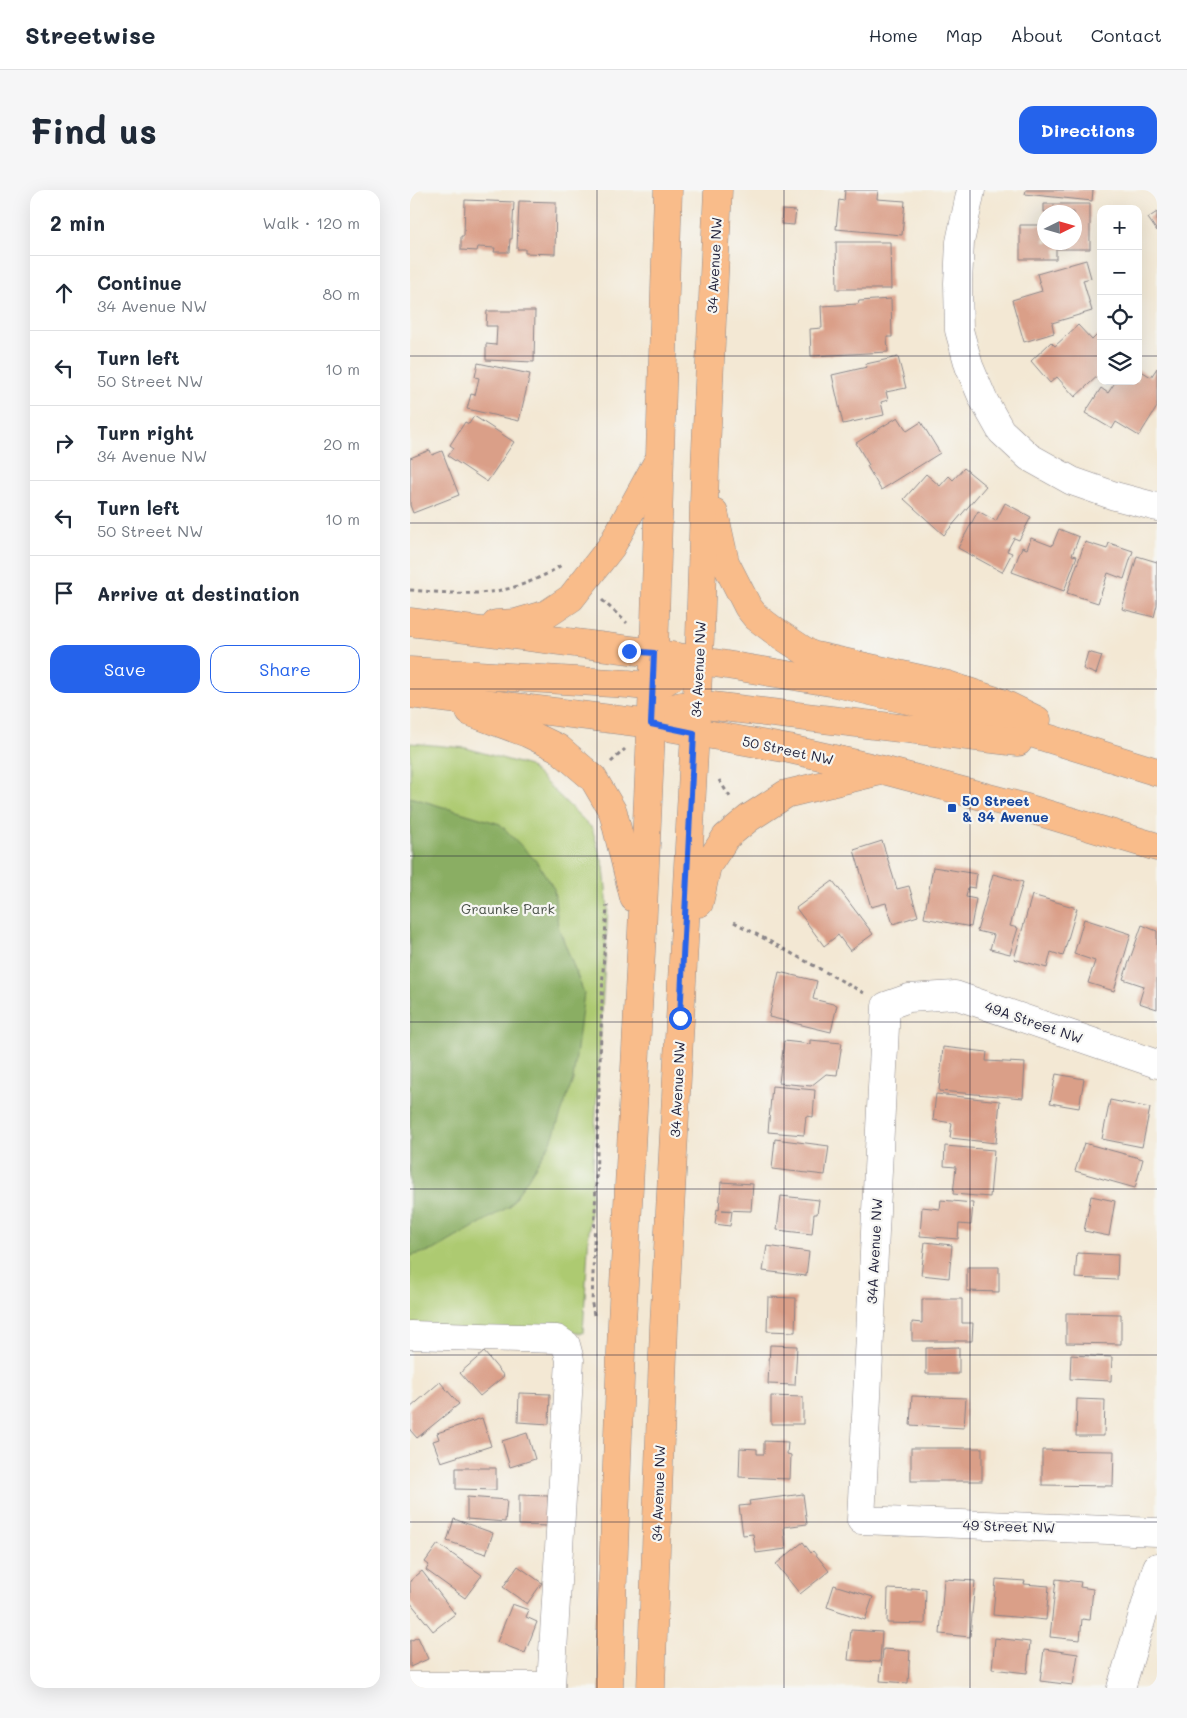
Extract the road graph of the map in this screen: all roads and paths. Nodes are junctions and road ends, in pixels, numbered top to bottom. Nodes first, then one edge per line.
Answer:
1 (668, 190) edge
2 (718, 190) edge
3 (970, 190) edge
4 (659, 459) junction
5 (705, 470) junction
6 (1157, 506) edge
7 (567, 562) dead end
8 (410, 590) edge
9 (410, 622) edge
10 (446, 626) junction
11 (654, 653) junction
12 (698, 661) junction
13 (414, 686) edge
14 (653, 687) junction
15 (696, 704) junction
16 (651, 724) junction
17 (694, 733) junction
18 (1112, 760) junction
19 (1157, 766) edge
20 (883, 770) junction
21 (1157, 772) edge
22 (715, 773) dead end
23 (733, 802) dead end
24 (1157, 847) edge
25 (607, 900) dead end
26 (734, 922) dead end
27 (642, 932) junction
28 (684, 945) junction
29 (898, 1002) junction
30 (1157, 1064) edge
31 (594, 1321) dead end
32 (410, 1335) edge
33 (860, 1520) joint
34 (1157, 1532) edge
35 (1157, 1568) edge
36 (410, 1686) edge
37 (608, 1688) edge
38 (651, 1688) edge
39 (1121, 1688) edge

1 - 4 main road
2 - 5 main road, 34 Avenue NW
3 - 6 street
4 - 10 main road
4 - 11 main road
5 - 12 main road, 34 Avenue NW
5 - 19 main road
7 - 8 path
9 - 10 main road
10 - 11 main road
11 - 12 main road
11 - 14 main road
12 - 14 main road
12 - 15 main road, 34 Avenue NW
12 - 18 main road
13 - 14 main road
13 - 16 main road, 50 Street NW
13 - 27 main road
14 - 16 main road
15 - 16 main road
15 - 17 main road, 34 Avenue NW
15 - 18 main road
16 - 17 main road, 50 Street NW
16 - 27 main road
17 - 20 main road, 50 Street NW
17 - 28 main road, 34 Avenue NW
18 - 21 main road
20 - 24 main road, 50 Street NW
20 - 28 main road
22 - 23 path
25 - 31 path
26 - 29 path
27 - 37 main road
28 - 38 main road, 34 Avenue NW
29 - 30 street, 49A Street NW
29 - 33 street, 34A Avenue NW
32 - 36 street
33 - 34 street, 49 Street NW
35 - 39 street

